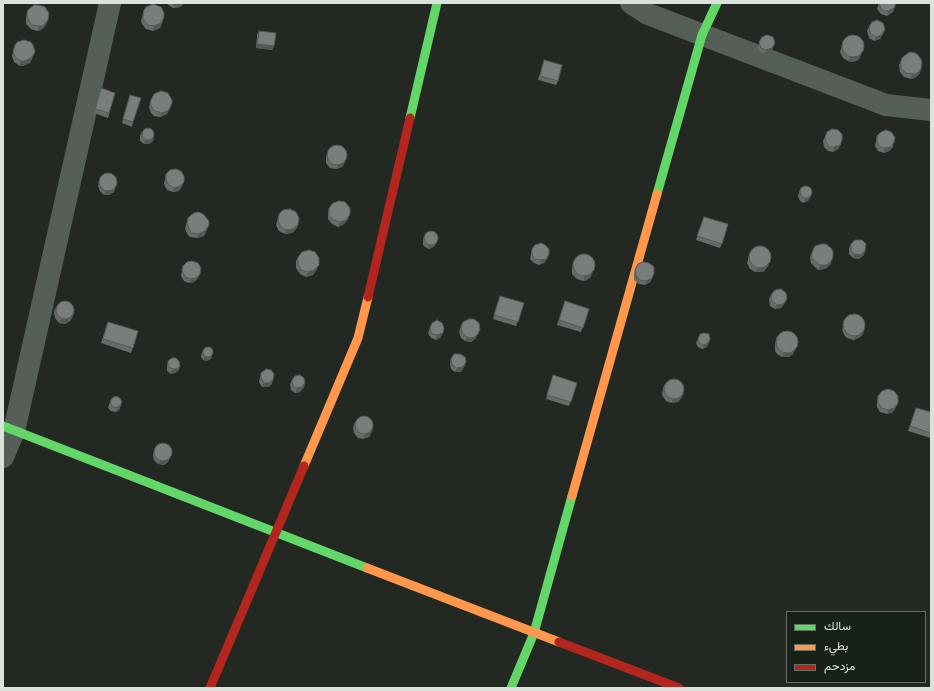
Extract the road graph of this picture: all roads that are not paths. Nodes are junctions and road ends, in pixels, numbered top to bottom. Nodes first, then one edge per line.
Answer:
1 (110, 3) edge
2 (437, 3) edge
3 (631, 3) edge
4 (717, 3) edge
5 (702, 35) junction
6 (931, 110) edge
7 (8, 428) edge
8 (3, 457) edge
9 (275, 533) junction
10 (534, 633) junction
11 (210, 688) edge
12 (511, 688) edge
13 (679, 688) edge

1 - 7 street
2 - 9 street
3 - 5 street
4 - 5 street
5 - 6 street
5 - 10 street
7 - 8 street
7 - 9 street
9 - 10 street
9 - 11 street
10 - 12 street
10 - 13 street

